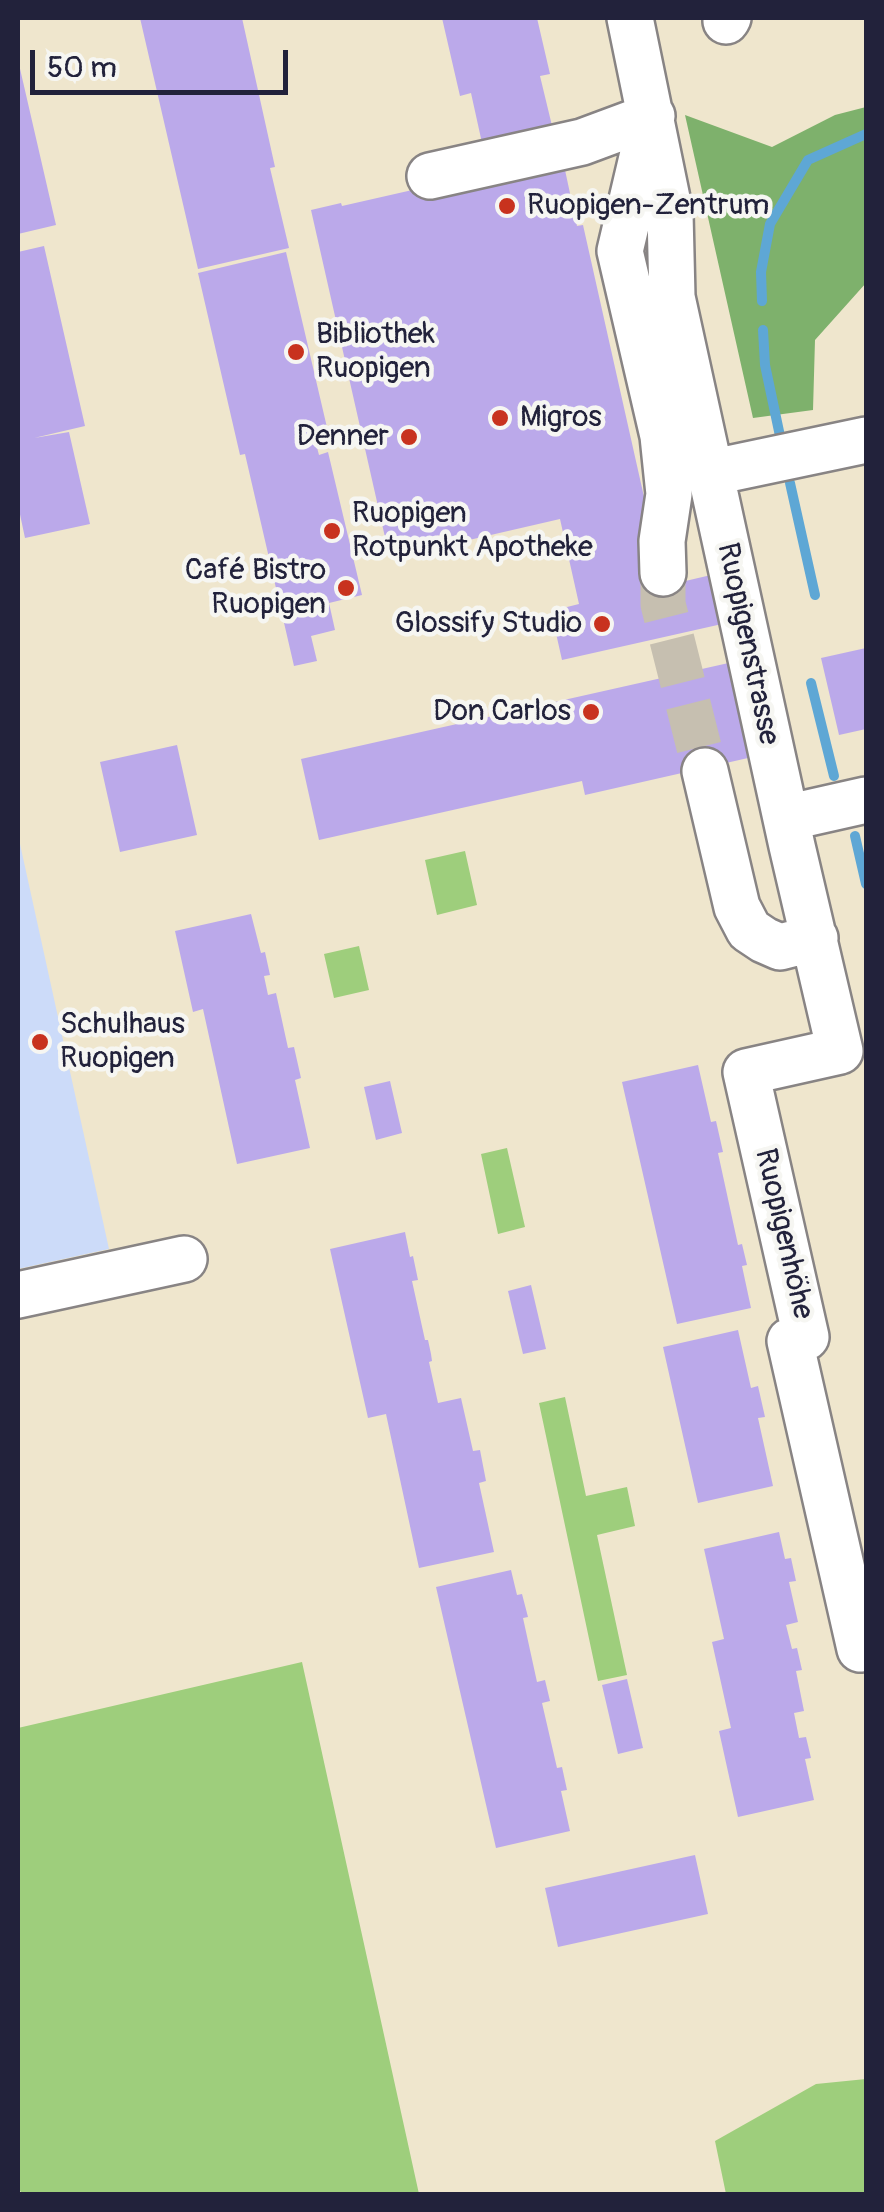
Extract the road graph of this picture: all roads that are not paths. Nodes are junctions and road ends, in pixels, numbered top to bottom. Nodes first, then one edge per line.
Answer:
1 (630, 18) edge
2 (652, 116) junction
3 (430, 176) dead end
4 (866, 440) edge
5 (709, 473) junction
6 (663, 572) tunnel mouth
7 (705, 771) tunnel mouth
8 (866, 800) edge
9 (786, 818) junction
10 (815, 938) junction
11 (184, 1258) dead end
12 (20, 1280) edge
13 (860, 1648) dead end

1 - 2 street, Ruopigenstrasse
2 - 3 street
2 - 5 street, Ruopigenstrasse
2 - 6 street, Ruopigenstrasse
4 - 5 street
5 - 9 street, Ruopigenstrasse
7 - 10 street
8 - 9 street
9 - 10 street, Ruopigenstrasse
10 - 13 street, Ruopigenhöhe
11 - 12 street

